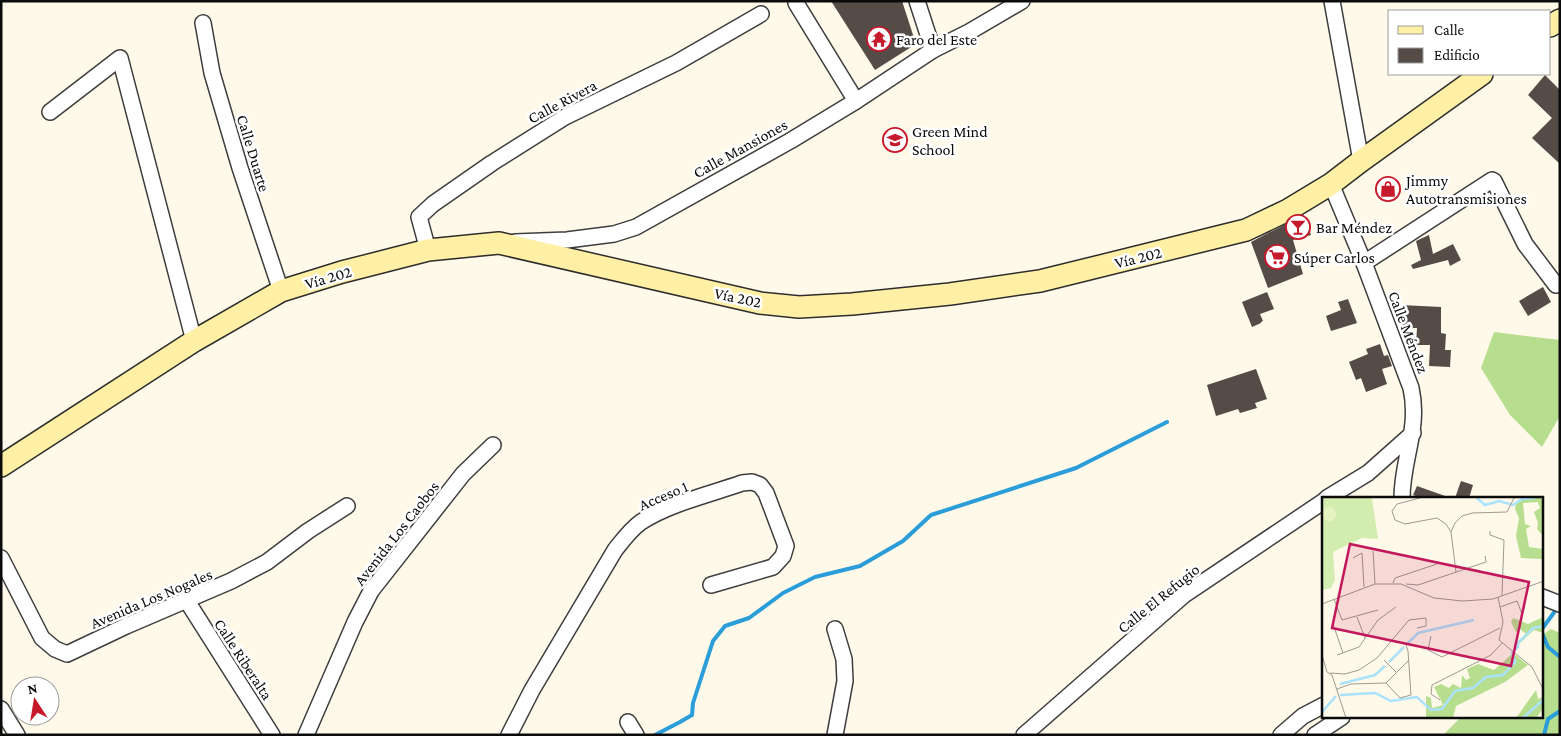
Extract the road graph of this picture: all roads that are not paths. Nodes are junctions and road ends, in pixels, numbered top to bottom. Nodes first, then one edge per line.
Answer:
1 (917, 1) edge
2 (1022, 1) edge
3 (1332, 1) edge
4 (796, 4) dead end
5 (761, 14) dead end
6 (203, 23) dead end
7 (933, 50) junction
8 (1481, 75) edge
9 (856, 101) junction
10 (50, 112) dead end
11 (1361, 161) junction
12 (1331, 184) junction
13 (498, 243) junction
14 (428, 250) junction
15 (1364, 262) junction
16 (1556, 285) dead end
17 (280, 291) junction
18 (194, 341) junction
19 (1413, 433) junction
20 (493, 445) dead end
21 (1, 466) edge
22 (1329, 497) edge
23 (1402, 497) edge
24 (1322, 502) edge
25 (347, 506) dead end
26 (1, 558) edge
27 (711, 585) dead end
28 (1544, 597) edge
29 (187, 601) junction
30 (1560, 604) edge
31 (836, 629) dead end
32 (1322, 706) edge
33 (1, 709) edge
34 (1340, 718) edge
35 (628, 722) dead end
36 (17, 735) edge
37 (272, 735) edge
38 (306, 735) edge
39 (509, 735) edge
40 (636, 735) edge
41 (835, 735) edge
42 (1024, 735) edge
43 (1281, 735) edge
44 (1315, 735) edge

1 - 7 street
2 - 7 street, Calle Mansiones
3 - 11 street
4 - 9 street
5 - 14 street, Calle Rivera
6 - 17 street, Calle Duarte
7 - 9 street, Calle Mansiones
8 - 11 main road, Vía 202
9 - 13 street, Calle Mansiones
10 - 18 street
11 - 12 main road, Vía 202
12 - 13 main road, Vía 202
12 - 15 street, Calle Méndez
13 - 14 main road, Vía 202
14 - 17 main road, Vía 202
15 - 16 street
15 - 19 street, Calle Méndez
17 - 18 main road, Vía 202
18 - 21 main road, Vía 202
19 - 22 street
19 - 23 street, Calle Méndez
20 - 38 street, Avenida Los Caobos
24 - 42 street, Calle El Refugio
25 - 29 street, Avenida Los Nogales
26 - 29 street, Avenida Los Nogales
27 - 39 street, Acceso 1
28 - 30 street
29 - 37 street, Calle Riberalta
31 - 41 street
32 - 43 street
33 - 36 street
34 - 44 street
35 - 40 street

